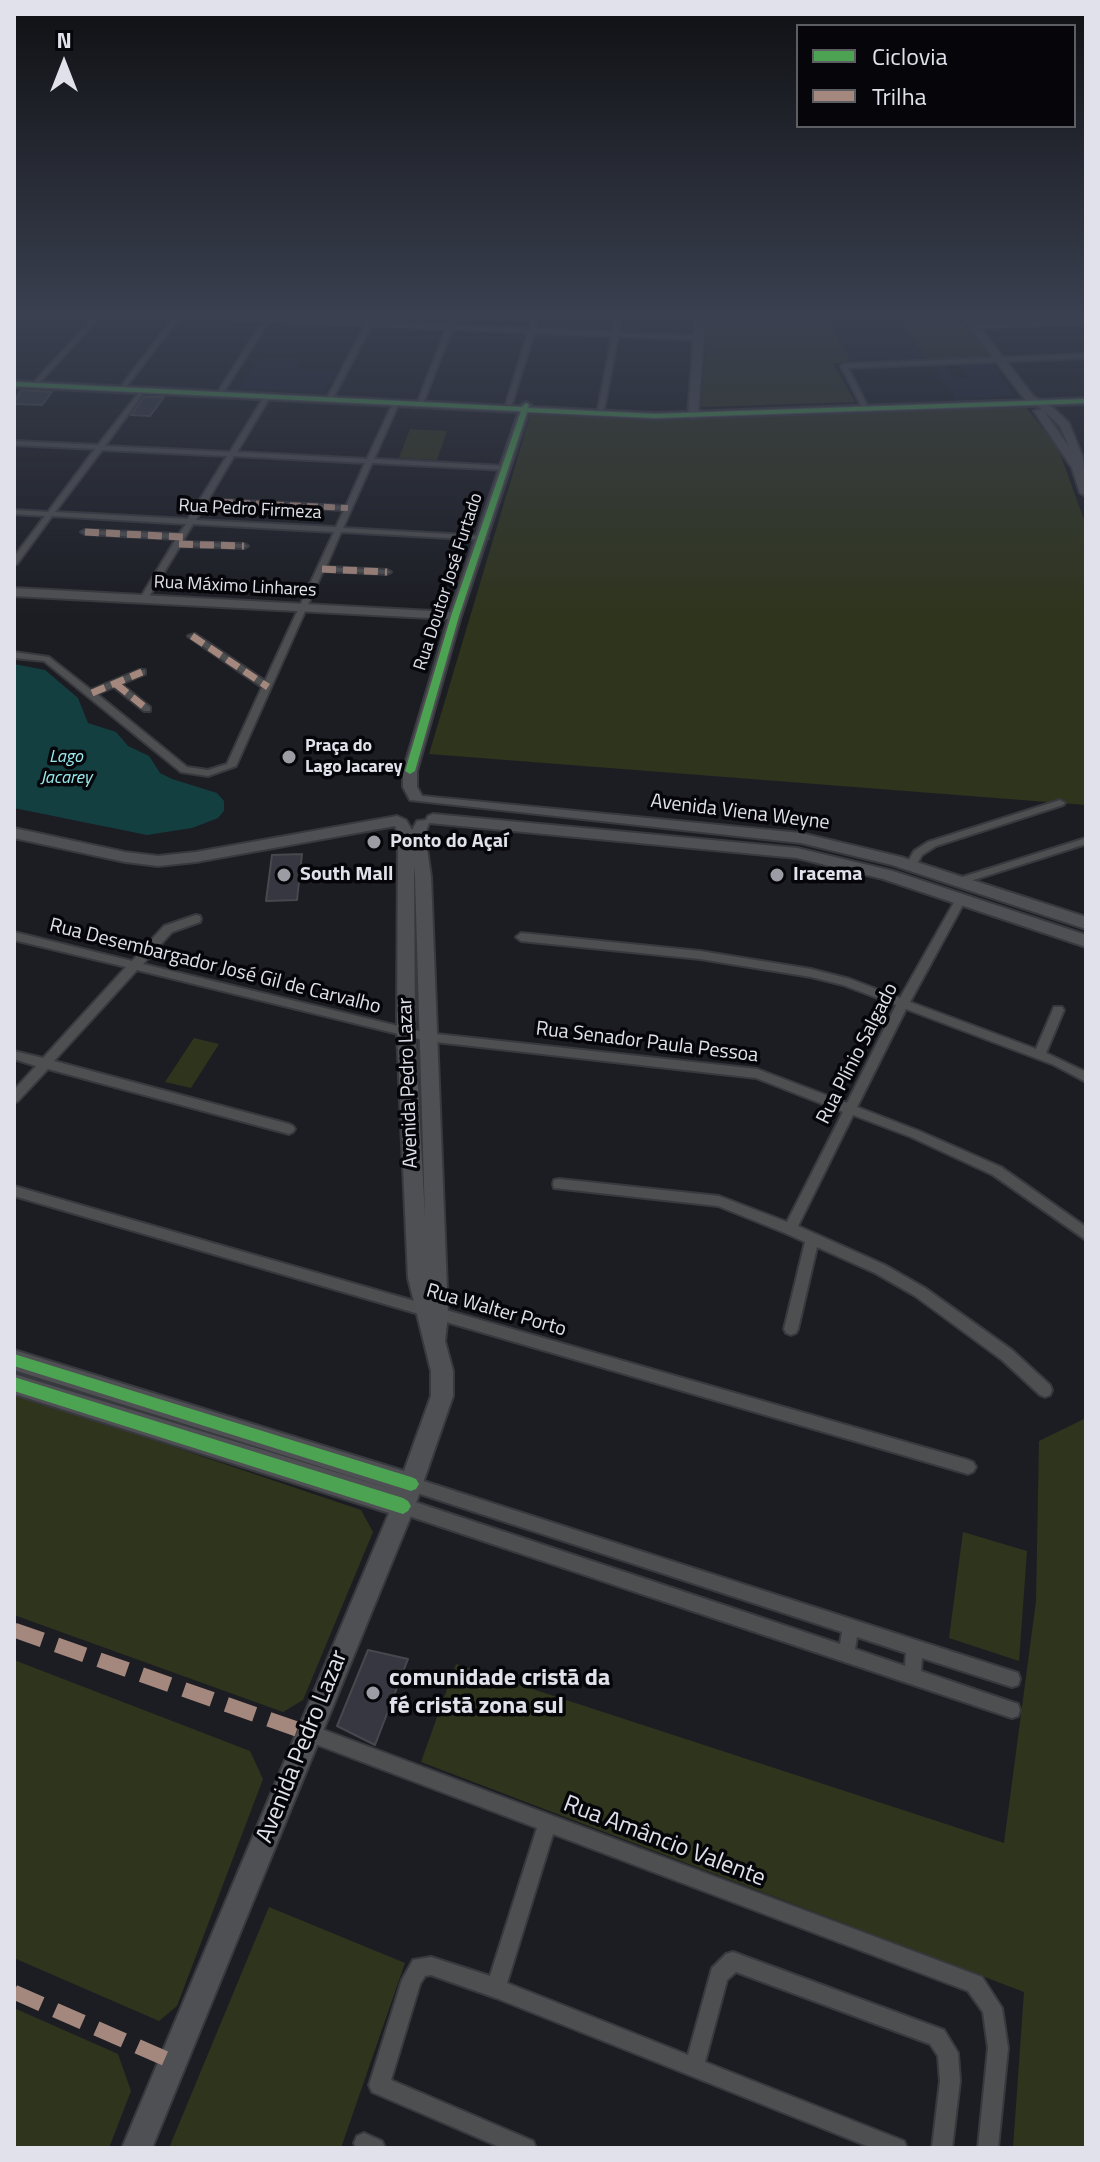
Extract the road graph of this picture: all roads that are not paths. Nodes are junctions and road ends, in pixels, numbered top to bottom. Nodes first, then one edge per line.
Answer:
1 (122, 419) edge
2 (253, 419) edge
3 (389, 419) edge
4 (522, 419) edge
5 (1054, 419) edge
6 (1058, 419) edge
7 (1058, 423) junction
8 (14, 443) edge
9 (101, 448) junction
10 (231, 455) junction
11 (370, 463) junction
12 (505, 468) junction
13 (1086, 493) edge
14 (222, 502) dead end
15 (348, 508) junction
16 (14, 512) edge
17 (50, 513) junction
18 (191, 523) junction
19 (338, 531) junction
20 (85, 532) dead end
21 (484, 538) junction
22 (181, 540) junction
23 (244, 546) dead end
24 (14, 562) edge
25 (322, 569) junction
26 (387, 572) dead end
27 (14, 592) edge
28 (143, 600) junction
29 (303, 609) junction
30 (455, 616) junction
31 (192, 636) dead end
32 (14, 655) edge
33 (142, 672) dead end
34 (116, 684) junction
35 (268, 687) junction
36 (92, 693) junction
37 (147, 709) dead end
38 (421, 798) junction
39 (1060, 803) dead end
40 (398, 813) junction
41 (428, 822) junction
42 (14, 833) edge
43 (1086, 841) edge
44 (853, 858) junction
45 (903, 863) junction
46 (887, 875) junction
47 (960, 881) junction
48 (961, 899) junction
49 (196, 919) dead end
50 (1086, 923) edge
51 (14, 936) edge
52 (414, 936) junction
53 (521, 937) dead end
54 (1086, 941) edge
55 (135, 965) junction
56 (902, 1005) junction
57 (1058, 1010) dead end
58 (406, 1033) junction
59 (427, 1037) junction
60 (14, 1055) edge
61 (1039, 1055) junction
62 (44, 1063) junction
63 (1086, 1077) edge
64 (14, 1098) edge
65 (849, 1109) junction
66 (289, 1129) dead end
67 (420, 1129) junction
68 (559, 1184) dead end
69 (14, 1191) edge
70 (790, 1229) junction
71 (1086, 1234) edge
72 (812, 1238) junction
73 (431, 1313) junction
74 (791, 1329) dead end
75 (16, 1365) edge
76 (14, 1384) edge
77 (1045, 1390) dead end
78 (232, 1428) junction
79 (219, 1448) junction
80 (968, 1467) dead end
81 (407, 1495) junction
82 (632, 1555) junction
83 (625, 1580) junction
84 (851, 1626) junction
85 (915, 1647) junction
86 (846, 1655) junction
87 (912, 1677) junction
88 (1012, 1679) dead end
89 (1012, 1710) dead end
90 (308, 1733) junction
91 (547, 1824) junction
92 (496, 1988) junction
93 (695, 2064) junction
94 (137, 2148) edge
95 (526, 2148) edge
96 (897, 2148) edge
97 (942, 2148) edge
98 (988, 2148) edge

1 - 9 street
2 - 10 street
3 - 11 street
4 - 12 street, Rua Doutor José Furtado
5 - 7 street
6 - 7 main road
7 - 13 street
8 - 9 street
9 - 10 street
9 - 17 street
10 - 11 street
10 - 18 street
11 - 12 street
11 - 15 street
12 - 21 street, Rua Doutor José Furtado
14 - 15 street
15 - 19 street
16 - 17 street, Rua Pedro Firmeza
17 - 18 street, Rua Pedro Firmeza
17 - 24 street
18 - 19 street, Rua Pedro Firmeza
18 - 22 street
19 - 21 street, Rua Pedro Firmeza
19 - 25 street
20 - 22 street
21 - 30 street, Rua Doutor José Furtado
22 - 23 street
22 - 28 street
25 - 26 street
25 - 29 street
27 - 28 street, Rua Máximo Linhares
28 - 29 street, Rua Máximo Linhares
29 - 30 street, Rua Máximo Linhares
29 - 35 street
30 - 38 street, Rua Doutor José Furtado
31 - 35 street
32 - 36 street
33 - 34 street
34 - 36 street
34 - 37 street
35 - 36 street
38 - 40 street
38 - 41 street, Rua Doutor José Furtado
38 - 44 street, Avenida Viena Weyne
39 - 45 street
40 - 41 street, Avenida Viena Weyne
40 - 42 street
40 - 52 street, Avenida Pedro Lazar
41 - 44 street, Avenida Viena Weyne
41 - 52 street, Avenida Pedro Lazar
43 - 47 street
44 - 45 street, Avenida Viena Weyne
44 - 46 street, Avenida Viena Weyne
45 - 46 street
45 - 47 street, Avenida Viena Weyne
46 - 48 street, Avenida Viena Weyne
47 - 50 street, Avenida Viena Weyne
48 - 54 street, Avenida Viena Weyne
48 - 56 street, Rua Plínio Salgado
49 - 55 street
51 - 55 street, Rua Desembargador José Gil de Carvalho
52 - 58 street, Avenida Pedro Lazar
52 - 59 street, Avenida Pedro Lazar
53 - 56 street
55 - 58 street, Rua Desembargador José Gil de Carvalho
55 - 62 street
56 - 61 street
56 - 65 street, Rua Plínio Salgado
57 - 61 street
58 - 59 street, Rua Senador Paula Pessoa
58 - 67 street, Avenida Pedro Lazar
59 - 65 street, Rua Senador Paula Pessoa
59 - 67 street, Avenida Pedro Lazar
60 - 62 street
61 - 63 street
62 - 64 street
62 - 66 street
65 - 70 street, Rua Plínio Salgado
65 - 71 street, Rua Senador Paula Pessoa
67 - 73 street, Avenida Pedro Lazar
68 - 70 street
69 - 73 street, Rua Walter Porto
70 - 72 street
72 - 74 street
72 - 77 street
73 - 80 street, Rua Walter Porto
73 - 81 street, Avenida Pedro Lazar
75 - 78 street
76 - 79 street
78 - 79 street
78 - 81 street
79 - 81 street
81 - 82 street
81 - 83 street
81 - 90 street, Avenida Pedro Lazar
82 - 83 street
82 - 84 street
83 - 86 street
84 - 85 street
84 - 86 street
85 - 87 street
85 - 88 street
86 - 87 street
87 - 89 street
90 - 91 street, Rua Amâncio Valente
90 - 94 street, Avenida Pedro Lazar
91 - 92 street
91 - 98 street, Rua Amâncio Valente
92 - 93 street
92 - 95 street
93 - 96 street
93 - 97 street

